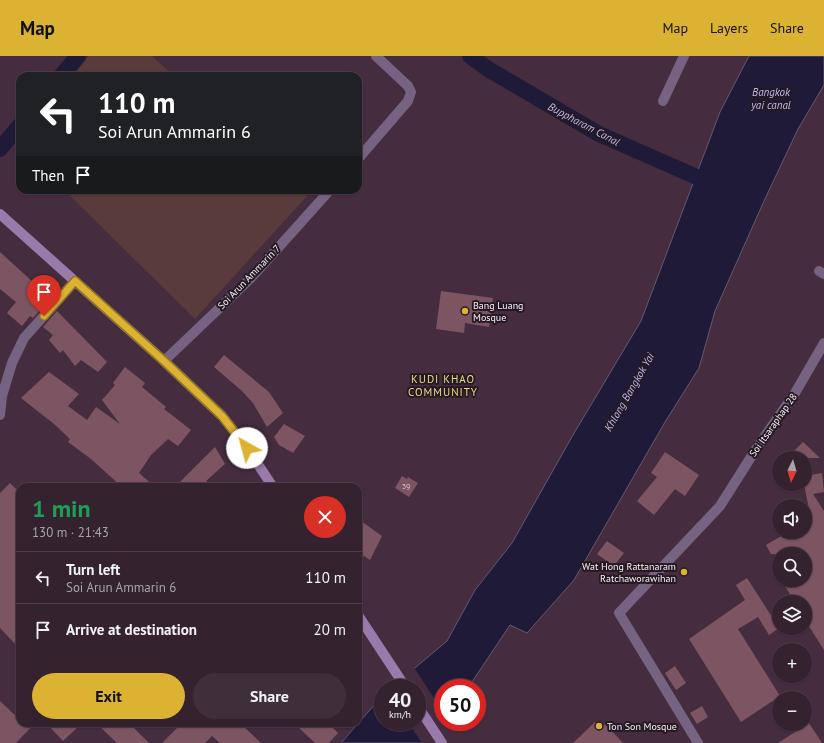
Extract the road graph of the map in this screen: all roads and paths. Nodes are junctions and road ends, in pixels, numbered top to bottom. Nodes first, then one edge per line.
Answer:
1 (376, 56) edge
2 (684, 56) edge
3 (663, 101) dead end
4 (362, 154) edge
5 (326, 194) edge
6 (0, 214) edge
7 (75, 281) junction
8 (824, 343) edge
9 (164, 361) junction
10 (0, 415) edge
11 (270, 483) edge
12 (362, 621) edge
13 (400, 679) edge
14 (426, 719) edge
15 (442, 743) edge
16 (698, 743) edge

1 - 4 street
2 - 3 street
5 - 9 street, Soi Arun Ammarin 7
6 - 7 main road
7 - 9 main road
7 - 10 street
8 - 16 street, Soi Itsaraphap 28
9 - 11 main road
12 - 13 main road
14 - 15 main road

